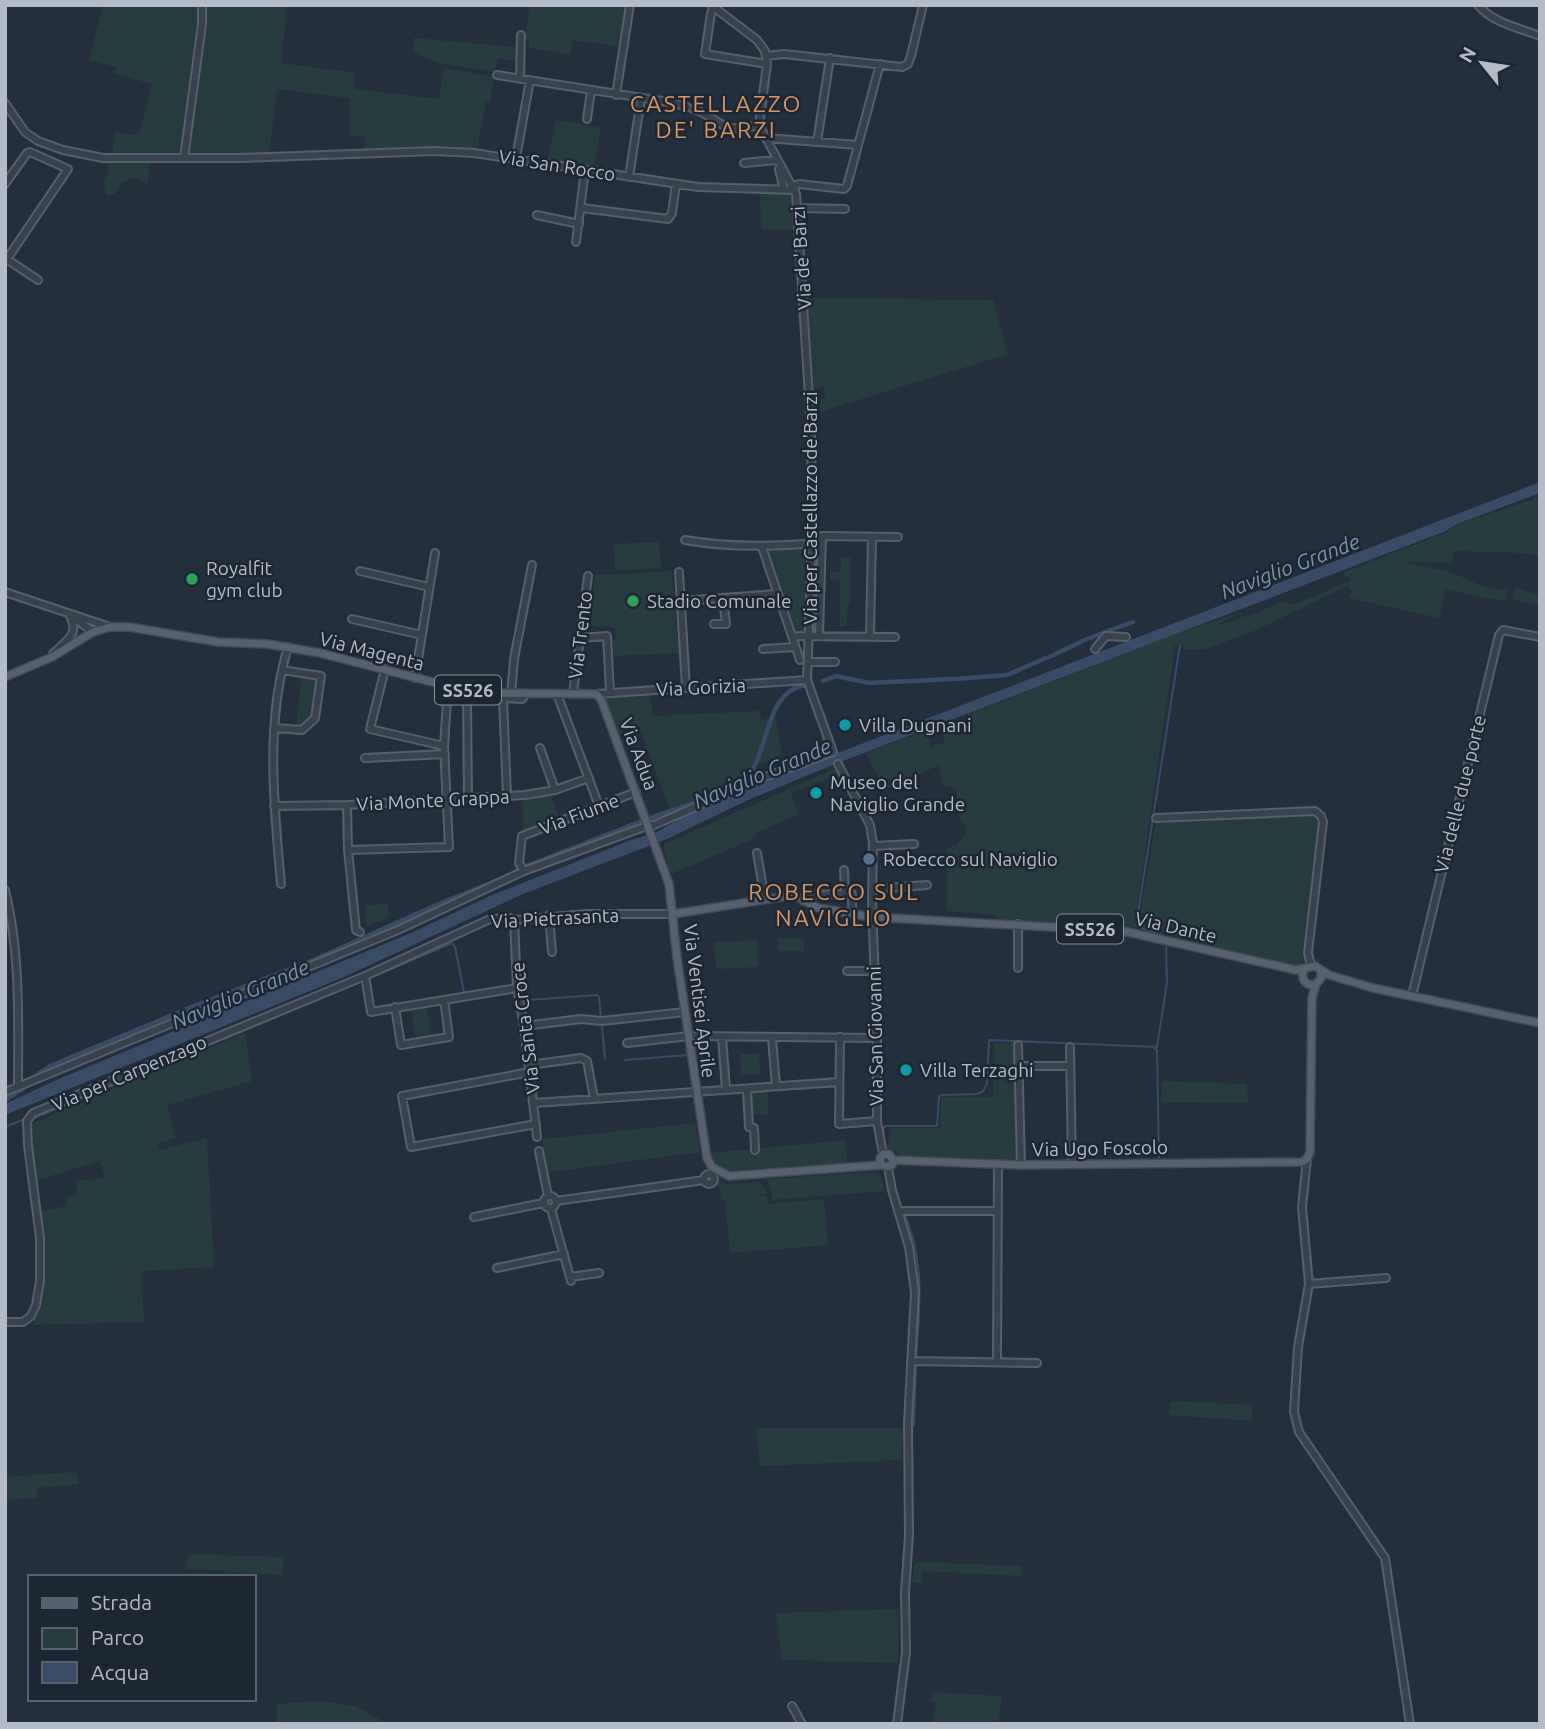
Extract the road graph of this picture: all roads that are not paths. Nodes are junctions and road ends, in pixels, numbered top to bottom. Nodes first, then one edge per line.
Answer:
1 (202, 5) edge
2 (630, 5) edge
3 (923, 5) edge
4 (1478, 5) edge
5 (712, 7) edge
6 (521, 35) dead end
7 (1540, 36) edge
8 (766, 56) junction
9 (830, 58) junction
10 (767, 64) junction
11 (880, 64) junction
12 (497, 75) dead end
13 (520, 79) junction
14 (530, 80) junction
15 (592, 90) junction
16 (616, 95) junction
17 (641, 99) junction
18 (5, 103) edge
19 (587, 119) dead end
20 (759, 125) junction
21 (765, 138) junction
22 (817, 142) junction
23 (858, 145) junction
24 (516, 158) junction
25 (184, 159) junction
26 (776, 160) junction
27 (744, 163) dead end
28 (584, 170) junction
29 (629, 177) junction
30 (5, 184) edge
31 (676, 184) junction
32 (792, 186) junction
33 (780, 188) junction
34 (582, 208) junction
35 (798, 208) junction
36 (845, 208) dead end
37 (537, 215) dead end
38 (579, 224) junction
39 (576, 242) dead end
40 (6, 258) edge
41 (38, 280) dead end
42 (807, 336) joint
43 (872, 537) junction
44 (898, 537) dead end
45 (685, 540) dead end
46 (803, 544) dead end
47 (762, 547) junction
48 (435, 552) dead end
49 (532, 565) dead end
50 (360, 571) dead end
51 (678, 572) dead end
52 (588, 576) dead end
53 (429, 587) junction
54 (5, 592) edge
55 (778, 594) junction
56 (723, 598) junction
57 (680, 601) junction
58 (68, 614) junction
59 (352, 619) dead end
60 (88, 620) junction
61 (714, 625) dead end
62 (110, 627) junction
63 (90, 633) junction
64 (422, 635) junction
65 (810, 635) junction
66 (819, 635) junction
67 (792, 636) junction
68 (870, 636) junction
69 (895, 637) dead end
70 (1126, 637) dead end
71 (1540, 637) edge
72 (580, 638) junction
73 (795, 647) junction
74 (288, 648) junction
75 (763, 649) dead end
76 (1095, 649) dead end
77 (52, 657) junction
78 (800, 660) dead end
79 (810, 662) junction
80 (835, 663) dead end
81 (385, 669) junction
82 (282, 670) junction
83 (5, 677) edge
84 (415, 678) junction
85 (807, 680) junction
86 (448, 686) junction
87 (686, 688) junction
88 (610, 692) junction
89 (573, 693) junction
90 (557, 694) junction
91 (596, 694) junction
92 (511, 695) junction
93 (525, 695) junction
94 (450, 697) junction
95 (467, 697) junction
96 (503, 699) junction
97 (276, 728) junction
98 (444, 746) junction
99 (540, 748) dead end
100 (445, 754) junction
101 (365, 758) dead end
102 (838, 764) dead end
103 (589, 778) junction
104 (555, 790) junction
105 (636, 792) junction
106 (507, 796) junction
107 (468, 798) junction
108 (448, 799) junction
109 (347, 805) junction
110 (274, 806) junction
111 (599, 806) junction
112 (1156, 818) dead end
113 (650, 828) junction
114 (914, 844) dead end
115 (873, 846) junction
116 (656, 847) joint
117 (348, 850) junction
118 (757, 853) dead end
119 (523, 869) junction
120 (844, 870) dead end
121 (281, 884) dead end
122 (927, 886) dead end
123 (872, 889) junction
124 (5, 890) edge
125 (845, 894) junction
126 (800, 898) junction
127 (671, 899) junction
128 (765, 899) junction
129 (686, 911) junction
130 (852, 913) junction
131 (660, 914) junction
132 (673, 914) junction
133 (549, 915) junction
134 (872, 917) junction
135 (514, 920) junction
136 (674, 923) junction
137 (1018, 924) junction
138 (360, 932) dead end
139 (552, 952) dead end
140 (1308, 967) junction
141 (1017, 968) dead end
142 (847, 971) dead end
143 (875, 971) junction
144 (365, 976) junction
145 (1319, 979) junction
146 (1307, 984) junction
147 (517, 988) junction
148 (1412, 996) junction
149 (444, 1000) junction
150 (1312, 1004) junction
151 (395, 1007) junction
152 (685, 1012) junction
153 (1540, 1023) edge
154 (524, 1026) junction
155 (689, 1036) junction
156 (722, 1037) junction
157 (840, 1037) junction
158 (772, 1038) junction
159 (877, 1038) junction
160 (627, 1043) dead end
161 (1018, 1045) dead end
162 (1070, 1047) dead end
163 (1019, 1066) junction
164 (1070, 1066) junction
165 (530, 1069) junction
166 (839, 1082) junction
167 (776, 1086) junction
168 (18, 1087) junction
169 (726, 1089) junction
170 (747, 1089) junction
171 (5, 1092) edge
172 (696, 1092) junction
173 (594, 1098) junction
174 (534, 1103) junction
175 (877, 1121) junction
176 (536, 1124) junction
177 (537, 1137) dead end
178 (755, 1150) dead end
179 (539, 1151) dead end
180 (883, 1154) junction
181 (1307, 1159) junction
182 (893, 1160) junction
183 (998, 1164) junction
184 (1072, 1164) junction
185 (1021, 1165) junction
186 (885, 1166) junction
187 (713, 1172) junction
188 (548, 1196) junction
189 (556, 1201) junction
190 (543, 1203) junction
191 (551, 1209) junction
192 (898, 1210) junction
193 (998, 1211) junction
194 (474, 1217) dead end
195 (564, 1254) junction
196 (497, 1268) dead end
197 (599, 1273) dead end
198 (1386, 1278) dead end
199 (1309, 1284) junction
200 (5, 1322) edge
201 (911, 1361) junction
202 (997, 1361) junction
203 (1037, 1363) dead end
204 (792, 1706) dead end
205 (803, 1724) edge
206 (897, 1724) edge
207 (1410, 1724) edge

1 - 25 street
2 - 16 street
3 - 11 street
4 - 7 street
5 - 8 street
5 - 10 street
6 - 13 street
8 - 9 street
8 - 10 street
9 - 11 street
9 - 22 street
10 - 20 street
11 - 23 street
12 - 13 street
13 - 14 street
14 - 15 street
14 - 24 street
15 - 16 street
15 - 19 street
16 - 17 street
17 - 20 street
17 - 29 street
18 - 25 street, Via San Rocco
20 - 21 street
21 - 22 street
21 - 26 street
22 - 23 street
23 - 32 street, Via San Rocco
24 - 25 street, Via San Rocco
24 - 28 street, Via San Rocco
26 - 27 street
26 - 32 street
26 - 33 street
28 - 29 street, Via San Rocco
28 - 34 street
29 - 31 street, Via San Rocco
30 - 40 street
31 - 33 street, Via San Rocco
31 - 34 street
32 - 33 street, Via San Rocco
32 - 35 street, Via de' Barzi
34 - 38 street
35 - 36 street
35 - 42 street, Via de' Barzi
37 - 38 street
38 - 39 street
40 - 41 street
42 - 65 street, Via per Castellazzo de'Barzi
43 - 44 street
43 - 66 street
43 - 68 street
45 - 47 street
46 - 47 street
47 - 55 street
48 - 53 street
49 - 92 street
50 - 53 street
51 - 57 street
52 - 72 street, Via Trento
53 - 64 street
54 - 58 street
55 - 56 street
55 - 67 street
56 - 57 street
56 - 61 street
57 - 87 street
58 - 60 street
58 - 63 street
58 - 77 street
59 - 64 street
60 - 62 street
60 - 63 street
62 - 63 main road, SS526
62 - 74 main road, SS526
63 - 77 main road, SS526
64 - 84 street
65 - 66 street
65 - 67 street
65 - 79 street, Via per Castellazzo de'Barzi
66 - 68 street
67 - 73 street
68 - 69 street
70 - 76 street
71 - 148 street, Via delle due porte
72 - 88 street
72 - 89 street, Via Trento
73 - 75 street
73 - 78 street
74 - 81 main road, Via Magenta / SS526
74 - 82 street
77 - 83 main road, SS526
79 - 80 street
79 - 85 street, Via per Castellazzo de'Barzi
81 - 84 main road, Via Magenta / SS526
81 - 98 street
82 - 97 street
82 - 97 street
84 - 86 main road, Via Magenta / SS526
85 - 87 street, Via Gorizia
85 - 113 street
86 - 92 main road, Via Magenta / SS526
86 - 94 street
87 - 88 street, Via Gorizia
88 - 91 street, Via Gorizia
89 - 90 main road, Via Magenta / SS526
89 - 91 main road, Via Magenta / SS526
90 - 93 main road, Via Magenta / SS526
90 - 103 street
91 - 105 main road, Via Adua
92 - 93 main road, Via Magenta / SS526
93 - 96 street, Via Magenta
94 - 95 street, Via Magenta
94 - 98 street
95 - 96 street, Via Magenta
95 - 107 street
96 - 106 street
97 - 110 street
98 - 100 street
99 - 104 street
100 - 101 street
100 - 108 street
102 - 115 street, Via San Giovanni
103 - 104 street, Via Monte Grappa
103 - 111 street
104 - 106 street, Via Monte Grappa
105 - 111 street, Via Fiume
105 - 113 main road, Via Adua
106 - 107 street, Via Monte Grappa
107 - 108 street, Via Monte Grappa
108 - 109 street, Via Monte Grappa
108 - 117 street
109 - 110 street, Via Monte Grappa
109 - 117 street
110 - 121 street
111 - 119 street, Via Fiume
112 - 140 street
113 - 116 main road, Via Adua
113 - 119 street
114 - 115 street
115 - 123 street, Via San Giovanni
116 - 127 main road, Via Ventisei Aprile
117 - 138 street
118 - 128 street
119 - 168 street
120 - 125 street
122 - 123 street
123 - 134 street, Via San Giovanni
124 - 168 street
125 - 126 street
125 - 130 street
126 - 128 main road, SS526
126 - 130 main road, SS526
127 - 129 main road
127 - 132 main road, Via Ventisei Aprile
128 - 129 main road, SS526
129 - 132 main road
130 - 134 main road, SS526
131 - 132 street, Via Pietrasanta
131 - 133 street, Via Pietrasanta
131 - 136 street
132 - 136 main road, Via Ventisei Aprile
133 - 135 street, Via Pietrasanta
133 - 139 street
134 - 137 main road, Via Dante / SS526
134 - 143 street, Via San Giovanni
135 - 144 street, Via Pietrasanta
135 - 147 street, Via Santa Croce
136 - 152 main road, Via Ventisei Aprile
137 - 140 main road, Via Dante / SS526
137 - 141 street
140 - 145 main road, SS526
140 - 146 main road
142 - 143 street
143 - 159 street, Via San Giovanni
144 - 151 street
144 - 200 street, Via per Carpenzago
145 - 146 main road, SS526
145 - 148 main road, SS526
145 - 150 main road
146 - 150 main road
147 - 149 street
147 - 154 street, Via Santa Croce
148 - 153 main road, SS526
149 - 151 street
149 - 151 street
150 - 181 main road
152 - 154 street
152 - 155 main road, Via Ventisei Aprile
154 - 165 street, Via Santa Croce
155 - 156 street
155 - 160 street
155 - 172 main road, Via Ventisei Aprile
156 - 158 street
156 - 169 street
157 - 158 street
157 - 159 street
157 - 166 street
158 - 167 street
159 - 175 street, Via San Giovanni
161 - 163 street
162 - 164 street
163 - 164 street
163 - 185 street
164 - 184 street
165 - 173 street
165 - 174 street, Via Santa Croce
165 - 176 street
166 - 167 street
166 - 175 street
167 - 170 street
168 - 171 street
169 - 170 street
169 - 172 street
170 - 178 street
172 - 173 street
172 - 187 main road, Via Ventisei Aprile
173 - 174 street
174 - 176 street, Via Santa Croce
175 - 180 street, Via San Giovanni
176 - 177 street, Via Santa Croce
179 - 188 street
180 - 182 main road
180 - 186 main road
181 - 184 main road, Via Ugo Foscolo
181 - 199 street
182 - 183 main road, Via Ugo Foscolo
182 - 186 main road
183 - 185 main road, Via Ugo Foscolo
183 - 193 street
184 - 185 main road, Via Ugo Foscolo
186 - 187 main road
186 - 192 street
187 - 189 street
188 - 189 street
188 - 190 street
189 - 191 street
190 - 191 street
190 - 194 street
191 - 195 street
192 - 193 street
192 - 201 street
193 - 202 street
195 - 196 street
195 - 197 street
198 - 199 street
199 - 207 street
201 - 202 street
201 - 206 street
202 - 203 street
204 - 205 street

